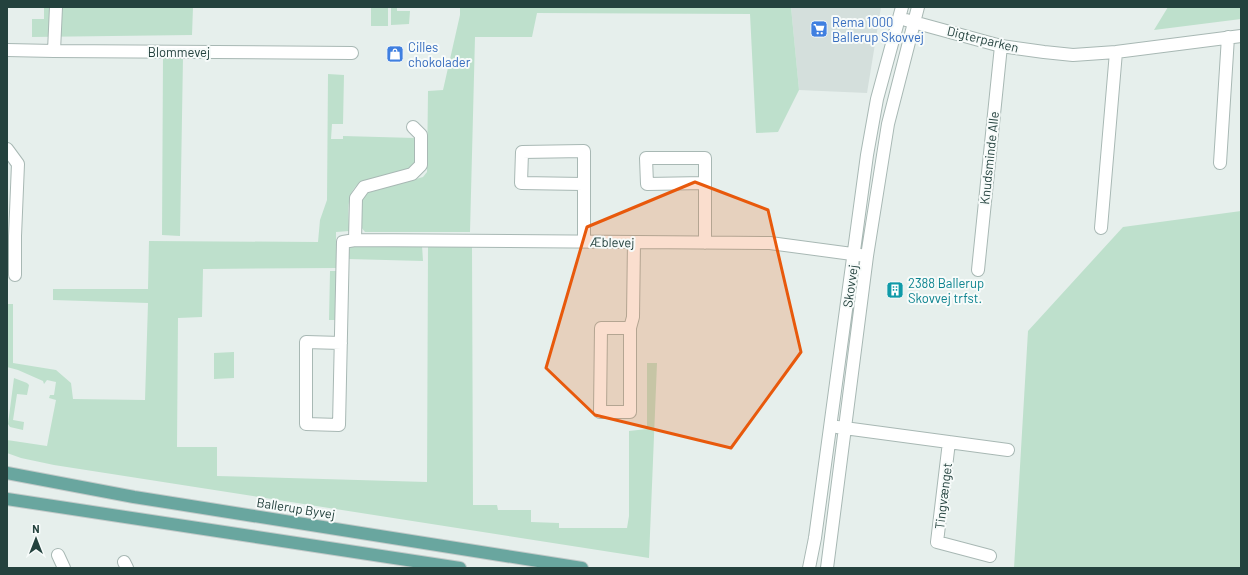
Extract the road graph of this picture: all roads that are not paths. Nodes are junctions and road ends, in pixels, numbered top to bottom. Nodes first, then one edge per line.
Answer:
1 (56, 7) edge
2 (918, 7) edge
3 (900, 13) edge
4 (913, 21) junction
5 (1241, 36) edge
6 (1228, 38) junction
7 (1001, 46) junction
8 (7, 50) edge
9 (54, 51) junction
10 (352, 52) dead end
11 (1116, 52) junction
12 (413, 127) dead end
13 (7, 149) edge
14 (1220, 163) dead end
15 (705, 183) junction
16 (583, 184) junction
17 (1101, 228) dead end
18 (355, 240) junction
19 (584, 241) junction
20 (634, 242) junction
21 (705, 243) junction
22 (854, 255) junction
23 (867, 256) junction
24 (978, 270) dead end
25 (15, 275) dead end
26 (630, 328) junction
27 (341, 343) junction
28 (830, 426) junction
29 (845, 428) junction
30 (949, 442) junction
31 (1008, 450) dead end
32 (7, 473) edge
33 (7, 500) edge
34 (58, 555) dead end
35 (990, 556) dead end
36 (64, 568) edge
37 (460, 568) edge
38 (582, 568) edge
39 (809, 568) edge
40 (827, 568) edge

1 - 9 street
2 - 4 street, Skovvej
3 - 4 street, Digterparken
3 - 22 street, Skovvej
4 - 7 street, Digterparken
4 - 23 street, Skovvej
5 - 6 street, Digterparken
6 - 11 street, Digterparken
6 - 14 street
7 - 11 street, Digterparken
7 - 24 street, Knudsminde Alle
8 - 9 street, Blommevej
9 - 10 street, Blommevej
11 - 17 street
12 - 18 street
13 - 25 street
15 - 15 street
15 - 21 street
16 - 16 street
16 - 19 street
18 - 19 street, Æblevej
18 - 27 street
19 - 20 street, Æblevej
20 - 21 street, Æblevej
20 - 26 street
21 - 22 street, Æblevej
22 - 23 street, Æblevej
22 - 28 street, Skovvej
23 - 29 street, Skovvej
26 - 26 street
27 - 27 street
28 - 29 street
28 - 39 street, Skovvej
29 - 30 street
29 - 40 street, Skovvej
30 - 31 street
30 - 35 street, Tingvænget
32 - 38 main road, Ballerup Byvej
33 - 37 main road
34 - 36 street

